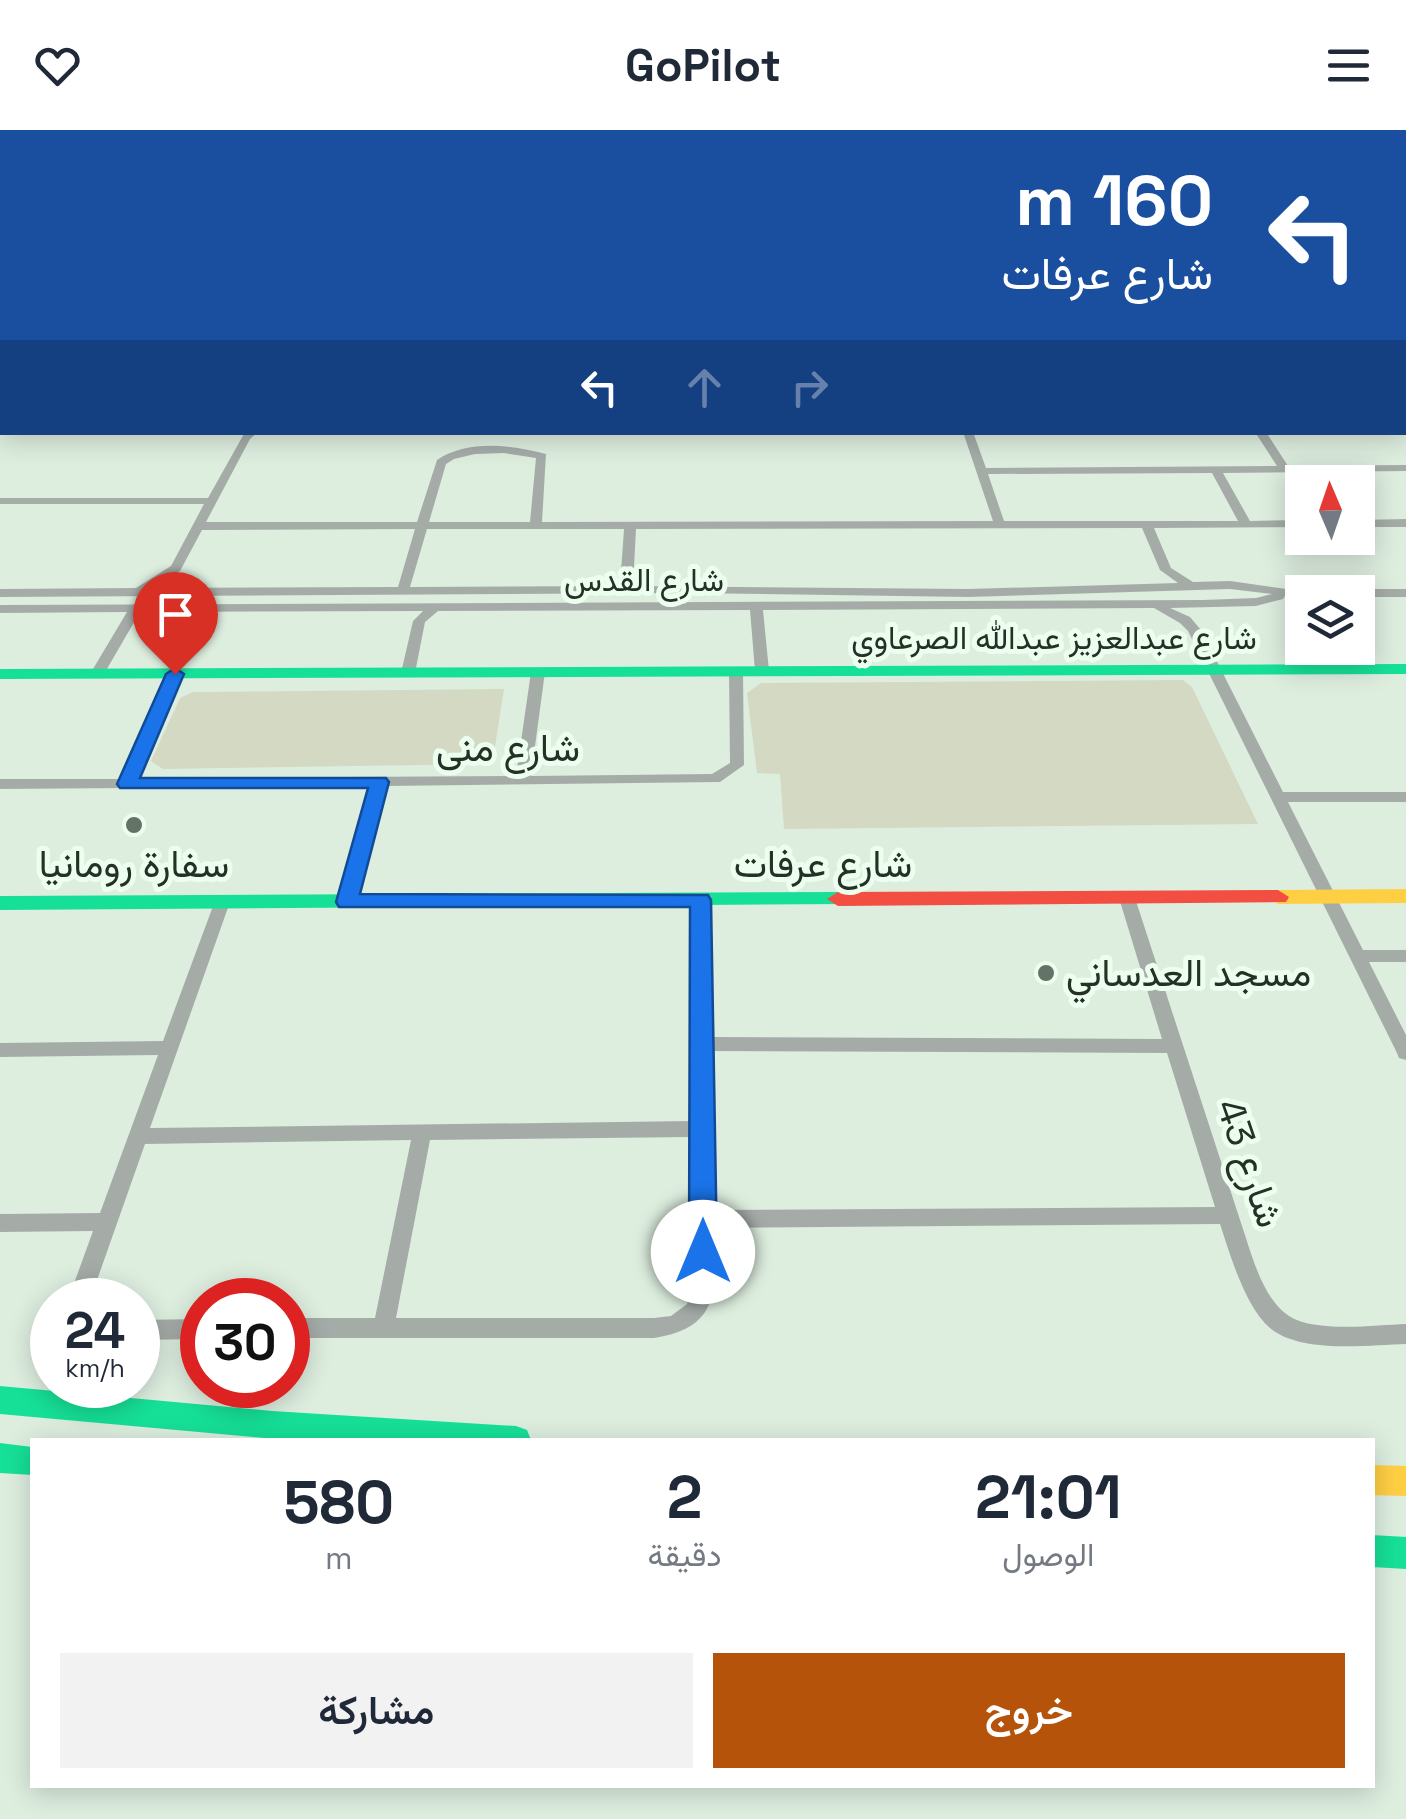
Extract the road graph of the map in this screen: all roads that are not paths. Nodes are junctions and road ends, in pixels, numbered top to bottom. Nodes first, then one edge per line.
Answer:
1 (700, 130) edge
2 (739, 130) edge
3 (246, 435) edge
4 (969, 435) edge
5 (1262, 435) edge
6 (1285, 468) joint
7 (1375, 468) edge
8 (1406, 468) edge
9 (1215, 470) junction
10 (982, 471) junction
11 (211, 501) junction
12 (0, 502) edge
13 (1406, 523) edge
14 (1000, 524) junction
15 (1146, 524) junction
16 (1246, 524) junction
17 (1285, 524) edge
18 (1375, 524) edge
19 (198, 526) junction
20 (423, 526) junction
21 (536, 526) junction
22 (630, 526) junction
23 (176, 568) junction
24 (1166, 570) junction
25 (1193, 586) junction
26 (1230, 586) junction
27 (1152, 587) junction
28 (1116, 588) junction
29 (136, 590) junction
30 (194, 590) junction
31 (403, 590) junction
32 (507, 590) junction
33 (540, 590) junction
34 (626, 590) junction
35 (685, 590) junction
36 (271, 591) junction
37 (301, 591) junction
38 (56, 592) junction
39 (1406, 592) edge
40 (0, 593) edge
41 (1285, 593) edge
42 (1375, 593) edge
43 (1285, 596) edge
44 (970, 599) junction
45 (822, 600) junction
46 (1240, 603) junction
47 (1150, 604) junction
48 (1203, 604) junction
49 (1124, 605) junction
50 (756, 607) junction
51 (47, 608) junction
52 (406, 608) junction
53 (434, 608) junction
54 (504, 608) junction
55 (540, 608) junction
56 (686, 608) junction
57 (0, 609) edge
58 (135, 609) junction
59 (295, 609) junction
60 (263, 610) junction
61 (419, 620) junction
62 (1194, 630) junction
63 (1406, 669) edge
64 (1215, 670) junction
65 (762, 671) junction
66 (408, 672) junction
67 (538, 672) junction
68 (736, 672) junction
69 (0, 674) edge
70 (97, 674) junction
71 (175, 674) junction
72 (523, 781) junction
73 (379, 782) junction
74 (0, 784) edge
75 (127, 784) junction
76 (1278, 797) junction
77 (1406, 797) edge
78 (1406, 896) edge
79 (1328, 897) junction
80 (1127, 898) junction
81 (700, 900) junction
82 (222, 902) junction
83 (347, 902) junction
84 (0, 904) edge
85 (1358, 956) junction
86 (1406, 956) edge
87 (704, 1044) junction
88 (1174, 1046) junction
89 (168, 1048) junction
90 (0, 1050) edge
91 (1406, 1054) edge
92 (702, 1129) junction
93 (422, 1132) junction
94 (139, 1136) junction
95 (1229, 1215) junction
96 (703, 1219) junction
97 (105, 1222) junction
98 (0, 1223) edge
99 (86, 1278) edge
100 (384, 1326) junction
101 (310, 1328) edge
102 (1406, 1334) edge
103 (0, 1400) edge
104 (483, 1438) edge
105 (0, 1458) edge
106 (30, 1461) edge
107 (1375, 1480) edge
108 (1406, 1481) edge
109 (1375, 1551) edge
110 (1406, 1553) edge

1 - 2 street
3 - 11 street
4 - 10 street
5 - 6 street
6 - 9 street
7 - 8 street
9 - 10 street
9 - 16 street
10 - 14 street
11 - 12 street
11 - 19 street
13 - 18 street
14 - 15 street
14 - 22 street
15 - 16 street
15 - 24 street
16 - 17 street
19 - 20 street
19 - 23 street
20 - 21 street
20 - 21 street
20 - 31 street
21 - 22 street
22 - 34 street
23 - 29 street
23 - 30 street
24 - 25 street
24 - 27 street
25 - 26 street, شارع القدس
25 - 27 street, شارع القدس
26 - 41 street, شارع القدس
26 - 46 street
27 - 28 street, شارع القدس
28 - 44 street, شارع القدس
28 - 49 street
29 - 30 street, شارع القدس
29 - 38 street, شارع القدس
30 - 36 street, شارع القدس
31 - 32 street, شارع القدس
31 - 37 street, شارع القدس
32 - 33 street, شارع القدس
32 - 54 street
33 - 34 street, شارع القدس
33 - 55 street
34 - 35 street, شارع القدس
35 - 45 street, شارع القدس
35 - 56 street
36 - 37 street, شارع القدس
36 - 60 street
37 - 59 street
38 - 40 street, شارع القدس
38 - 51 street
39 - 42 street
43 - 46 street, شارع القدس
44 - 45 street, شارع القدس
44 - 49 street, شارع القدس
45 - 50 street, شارع القدس
46 - 48 street, شارع القدس
47 - 48 street, شارع القدس
47 - 49 street, شارع القدس
47 - 62 street
48 - 62 street
50 - 56 street, شارع القدس
50 - 65 street
51 - 57 street, شارع القدس
51 - 58 street, شارع القدس
52 - 53 street, شارع القدس
52 - 59 street, شارع القدس
52 - 61 street
53 - 54 street, شارع القدس
53 - 61 street
54 - 55 street, شارع القدس
55 - 56 street, شارع القدس
58 - 60 street, شارع القدس
58 - 70 street
59 - 60 street, شارع القدس
61 - 66 street
62 - 64 street
63 - 64 main road, شارع عبدالعزيز عبدالله الصرعاوي
64 - 65 main road, شارع عبدالعزيز عبدالله الصرعاوي
64 - 76 street
65 - 68 main road, شارع عبدالعزيز عبدالله الصرعاوي
66 - 67 main road, شارع عبدالعزيز عبدالله الصرعاوي
66 - 71 main road, شارع عبدالعزيز عبدالله الصرعاوي
67 - 68 main road, شارع عبدالعزيز عبدالله الصرعاوي
67 - 72 street
68 - 72 street, شارع منى
69 - 70 main road, شارع عبدالعزيز عبدالله الصرعاوي
70 - 71 main road, شارع عبدالعزيز عبدالله الصرعاوي
71 - 75 street
72 - 73 street, شارع منى
73 - 75 street, شارع منى
73 - 83 street
74 - 75 street, شارع منى
76 - 77 street
76 - 79 street
78 - 79 main road, شارع عرفات
79 - 80 main road, شارع عرفات
79 - 85 street
80 - 81 main road, شارع عرفات
80 - 88 street, شارع 43
81 - 83 main road, شارع عرفات
81 - 87 street
82 - 83 main road, شارع عرفات
82 - 84 main road, شارع عرفات
82 - 89 street
85 - 86 street
85 - 91 street
87 - 88 street
87 - 92 street
88 - 95 street, شارع 43
89 - 90 street
89 - 94 street
92 - 93 street
92 - 96 street
93 - 94 street
93 - 100 street
94 - 97 street
95 - 96 street
95 - 102 street, شارع 43
96 - 100 street
97 - 98 street
97 - 99 street
100 - 101 street
103 - 104 main road
105 - 106 main road
107 - 108 main road
109 - 110 main road

